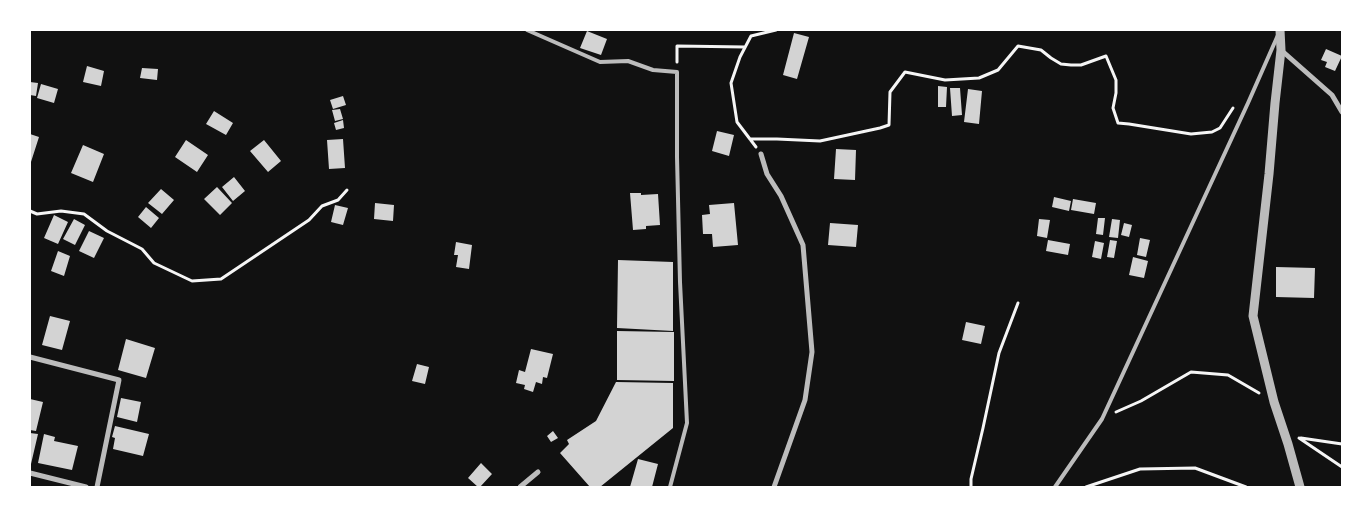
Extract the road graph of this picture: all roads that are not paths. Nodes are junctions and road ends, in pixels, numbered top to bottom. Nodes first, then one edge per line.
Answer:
1 (527, 30) edge
2 (1280, 31) edge
3 (1281, 50) junction
4 (1342, 112) edge
5 (761, 154) road end
6 (30, 357) edge
7 (538, 472) dead end
8 (30, 473) edge
9 (86, 487) edge
10 (97, 487) edge
11 (520, 487) edge
12 (670, 487) edge
13 (774, 487) edge
14 (1055, 487) edge
15 (1300, 487) edge

1 - 12 lane
2 - 3 street
2 - 14 lane
3 - 4 street
3 - 15 street
5 - 13 street
6 - 10 street
7 - 11 street
8 - 9 street

